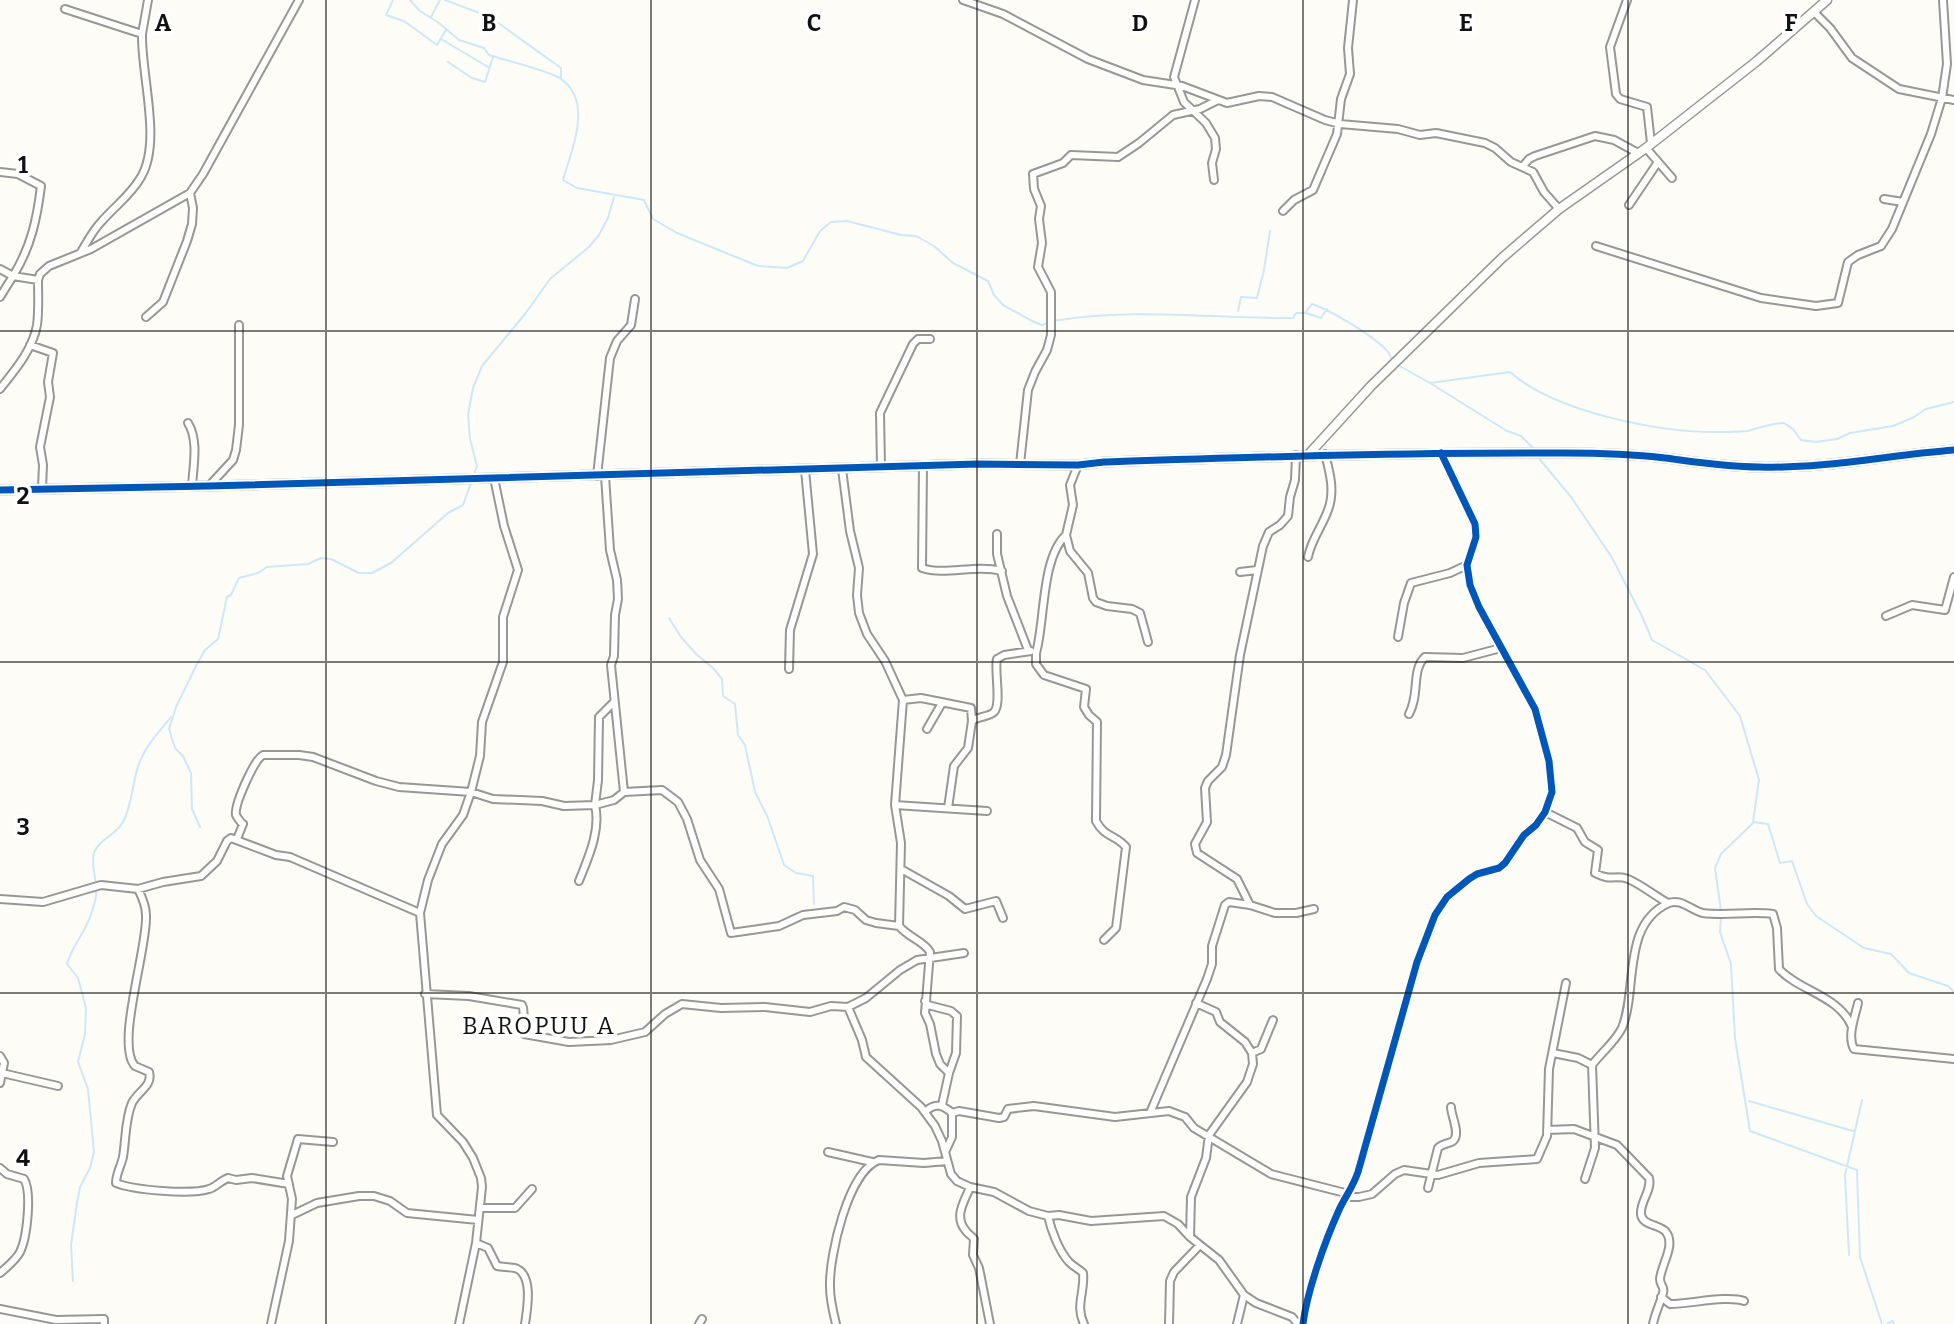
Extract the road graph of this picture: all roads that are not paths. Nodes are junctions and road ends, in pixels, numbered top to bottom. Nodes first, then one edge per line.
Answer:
1 (148, 0) edge
2 (299, 0) edge
3 (963, 0) edge
4 (1195, 0) edge
5 (1353, 0) edge
6 (1627, 0) edge
7 (1827, 0) edge
8 (1943, 0) edge
9 (972, 1) edge
10 (65, 9) dead end
11 (1814, 12) junction
12 (142, 34) junction
13 (1177, 85) junction
14 (1942, 98) junction
15 (1218, 100) junction
16 (1954, 100) edge
17 (1193, 111) junction
18 (1340, 124) junction
19 (1645, 148) junction
20 (1658, 162) junction
21 (1523, 166) junction
22 (0, 172) edge
23 (1672, 178) dead end
24 (1214, 180) dead end
25 (190, 193) junction
26 (1884, 199) dead end
27 (1903, 202) junction
28 (1629, 205) dead end
29 (1559, 209) junction
30 (1283, 211) dead end
31 (1596, 246) dead end
32 (81, 253) junction
33 (0, 269) edge
34 (13, 276) junction
35 (38, 280) junction
36 (0, 297) edge
37 (635, 299) dead end
38 (146, 317) dead end
39 (239, 325) dead end
40 (930, 339) dead end
41 (30, 345) junction
42 (0, 388) edge
43 (188, 423) dead end
44 (1954, 450) edge
45 (1441, 453) junction
46 (1309, 454) junction
47 (1325, 454) junction
48 (1296, 455) junction
49 (1020, 464) junction
50 (1078, 465) junction
51 (923, 466) junction
52 (881, 467) junction
53 (842, 469) junction
54 (805, 470) junction
55 (601, 476) junction
56 (494, 478) junction
57 (209, 486) junction
58 (192, 487) junction
59 (41, 488) junction
60 (0, 490) edge
61 (997, 534) dead end
62 (1066, 535) junction
63 (1308, 558) dead end
64 (1467, 565) junction
65 (1257, 570) junction
66 (1002, 571) junction
67 (1240, 572) dead end
68 (1954, 577) edge
69 (1886, 616) dead end
70 (1398, 637) dead end
71 (1148, 642) dead end
72 (1501, 648) junction
73 (1028, 650) junction
74 (1036, 653) junction
75 (789, 669) dead end
76 (903, 700) junction
77 (614, 702) junction
78 (942, 704) junction
79 (1409, 714) dead end
80 (972, 721) junction
81 (927, 729) dead end
82 (471, 792) junction
83 (624, 792) junction
84 (595, 805) junction
85 (895, 805) junction
86 (948, 808) junction
87 (987, 811) dead end
88 (1545, 813) junction
89 (237, 839) junction
90 (901, 869) junction
91 (579, 881) dead end
92 (138, 889) junction
93 (0, 899) edge
94 (1668, 903) junction
95 (1250, 905) junction
96 (1314, 909) dead end
97 (420, 913) junction
98 (1003, 918) dead end
99 (899, 926) junction
100 (1104, 940) dead end
101 (964, 953) dead end
102 (930, 958) junction
103 (1566, 983) dead end
104 (425, 994) junction
105 (925, 1001) junction
106 (1196, 1003) junction
107 (1858, 1003) dead end
108 (848, 1007) junction
109 (1273, 1020) dead end
110 (1852, 1027) junction
111 (1252, 1053) junction
112 (1553, 1053) junction
113 (0, 1056) edge
114 (1954, 1059) edge
115 (1592, 1065) junction
116 (2, 1073) junction
117 (949, 1073) junction
118 (0, 1083) edge
119 (58, 1086) dead end
120 (942, 1105) junction
121 (1451, 1107) dead end
122 (925, 1112) junction
123 (952, 1113) junction
124 (1150, 1113) junction
125 (1547, 1130) junction
126 (1209, 1135) junction
127 (1595, 1135) junction
128 (333, 1142) dead end
129 (828, 1152) dead end
130 (945, 1152) junction
131 (947, 1161) junction
132 (872, 1162) junction
133 (0, 1168) edge
134 (1433, 1174) junction
135 (1585, 1179) dead end
136 (289, 1184) junction
137 (970, 1186) junction
138 (1428, 1188) dead end
139 (532, 1189) dead end
140 (1349, 1195) junction
141 (480, 1208) junction
142 (292, 1215) junction
143 (1048, 1216) junction
144 (478, 1220) junction
145 (1190, 1237) junction
146 (476, 1243) junction
147 (1199, 1246) junction
148 (0, 1273) edge
149 (1244, 1295) junction
150 (1661, 1297) junction
151 (1744, 1301) dead end
152 (0, 1309) edge
153 (104, 1324) edge
154 (271, 1324) edge
155 (459, 1324) edge
156 (526, 1324) edge
157 (836, 1324) edge
158 (990, 1324) edge
159 (1084, 1324) edge
160 (1169, 1324) edge
161 (1237, 1324) edge
162 (1301, 1324) edge
163 (1653, 1324) edge

1 - 12 street
2 - 25 street
3 - 9 street
4 - 13 street
5 - 18 street
6 - 19 street
7 - 11 street
8 - 14 street
9 - 13 street
10 - 12 street
11 - 14 street
11 - 19 street
12 - 32 street
13 - 15 street
13 - 17 street
14 - 16 street
14 - 27 street
15 - 17 street
15 - 18 street
17 - 24 street
17 - 49 street
18 - 21 street
18 - 30 street
19 - 20 street
19 - 21 street
19 - 29 street
20 - 23 street
20 - 28 street
21 - 29 street
22 - 34 street
25 - 32 street
25 - 38 street
26 - 27 street
27 - 31 street
29 - 46 street
32 - 35 street
33 - 34 street
34 - 35 street
34 - 36 street
35 - 41 street
37 - 55 street
39 - 57 street
40 - 52 street
41 - 42 street
41 - 59 street
43 - 58 street
44 - 45 street
45 - 47 street
45 - 64 street
46 - 47 street
46 - 48 street
47 - 63 street
48 - 50 street
48 - 65 street
49 - 50 street
49 - 51 street
50 - 62 street
51 - 52 street
51 - 66 street
52 - 53 street
53 - 54 street
53 - 76 street
54 - 55 street
54 - 75 street
55 - 56 street
55 - 77 street
56 - 57 street
56 - 82 street
57 - 58 street
58 - 59 street
59 - 60 street
61 - 66 street
62 - 71 street
62 - 74 street
64 - 70 street
64 - 72 street
65 - 67 street
65 - 95 street
66 - 73 street
68 - 69 street
72 - 79 street
72 - 88 street
73 - 74 street
73 - 80 street
74 - 100 street
76 - 78 street
76 - 85 street
77 - 83 street
77 - 84 street
78 - 80 street
78 - 81 street
80 - 86 street
82 - 84 street
82 - 89 street
82 - 97 street
83 - 84 street
83 - 99 street
84 - 91 street
85 - 86 street
85 - 90 street
86 - 87 street
88 - 94 street
88 - 140 street
89 - 92 street
89 - 97 street
90 - 98 street
90 - 99 street
92 - 93 street
92 - 136 street
94 - 110 street
94 - 115 street
95 - 96 street
95 - 106 street
97 - 104 street
99 - 102 street
101 - 102 street
102 - 105 street
102 - 108 street
103 - 112 street
104 - 108 street
104 - 141 street
105 - 117 street
105 - 117 street
106 - 111 street
106 - 124 street
107 - 110 street
108 - 122 street
109 - 111 street
110 - 114 street
111 - 126 street
112 - 115 street
112 - 125 street
113 - 116 street
115 - 127 street
116 - 118 street
116 - 119 street
117 - 120 street
120 - 122 street
120 - 123 street
121 - 134 street
122 - 130 street
123 - 124 street
123 - 130 street
124 - 126 street
125 - 127 street
125 - 134 street
126 - 140 street
126 - 145 street
127 - 135 street
127 - 150 street
128 - 136 street
129 - 132 street
130 - 131 street
131 - 132 street
131 - 137 street
132 - 157 street
133 - 148 street
134 - 138 street
134 - 140 street
136 - 142 street
137 - 143 street
137 - 158 street
139 - 141 street
140 - 162 street
141 - 144 street
142 - 144 street
142 - 154 street
143 - 145 street
143 - 159 street
144 - 146 street
145 - 147 street
146 - 155 street
146 - 156 street
147 - 149 street
147 - 160 street
149 - 161 street
149 - 162 street
150 - 151 street
150 - 163 street
152 - 153 street

